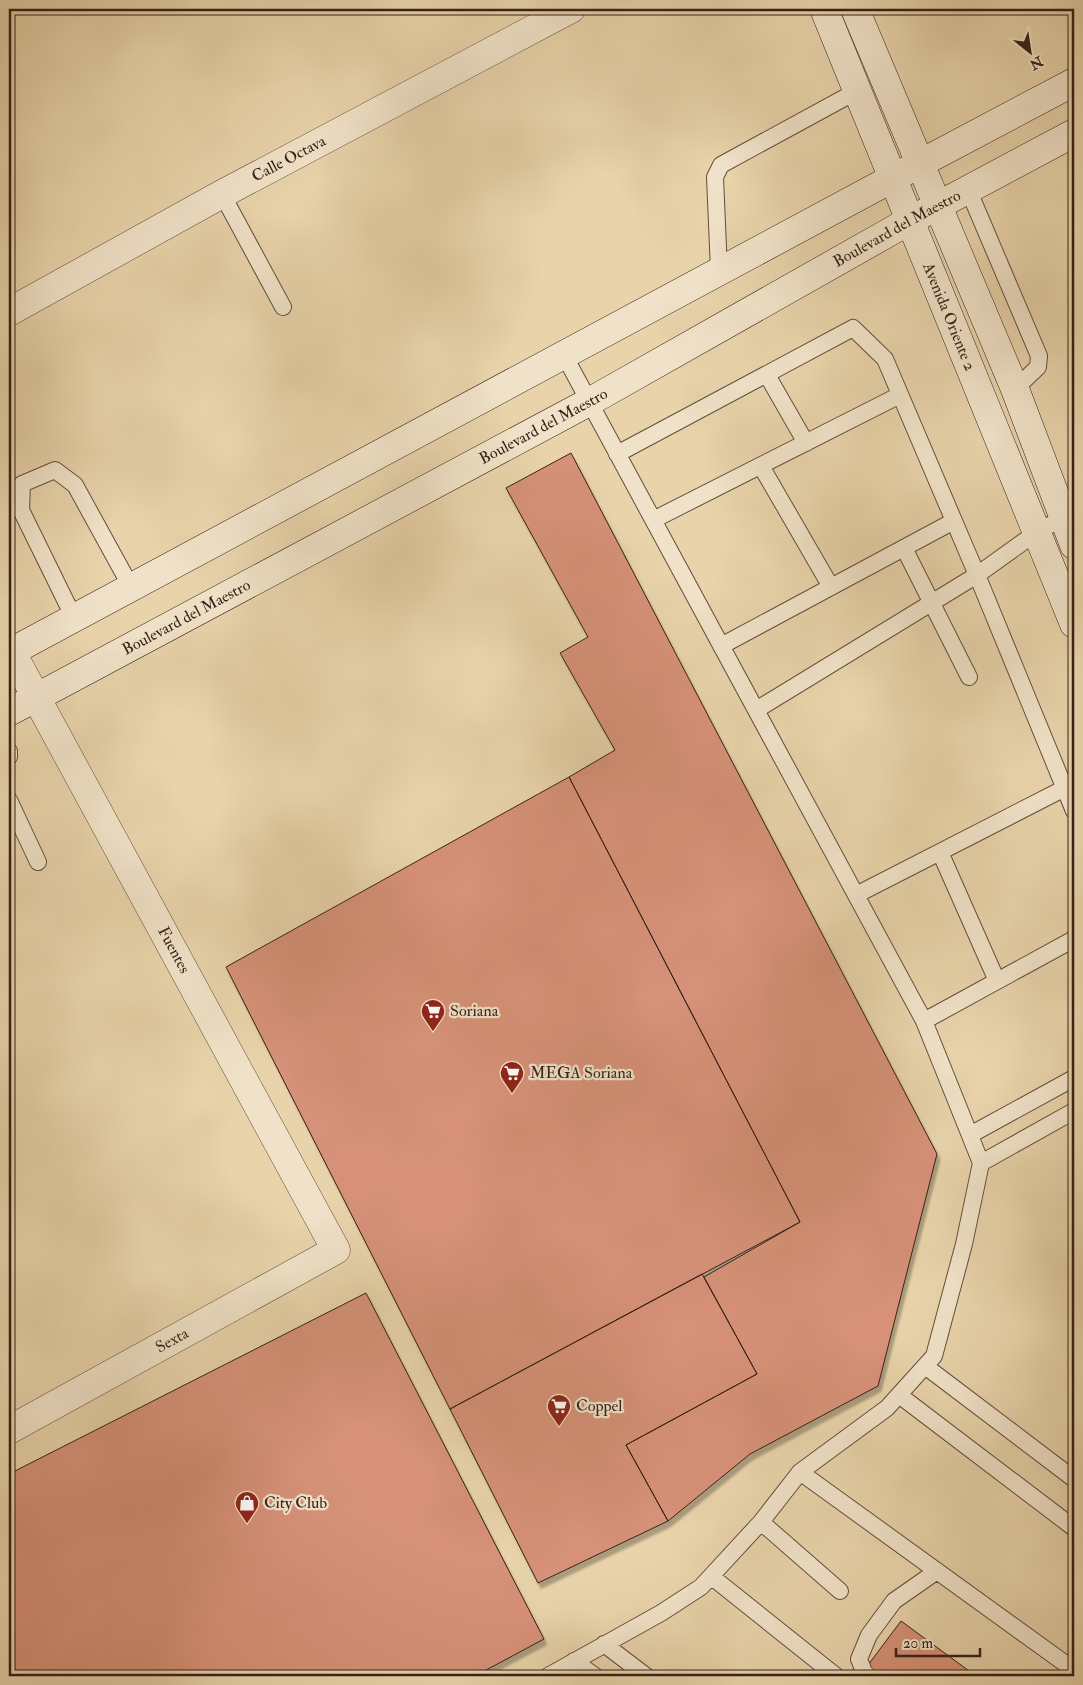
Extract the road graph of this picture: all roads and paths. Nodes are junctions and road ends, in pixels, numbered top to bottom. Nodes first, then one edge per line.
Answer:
1 (571, 9) edge
2 (824, 9) edge
3 (855, 9) edge
4 (1074, 82) edge
5 (857, 91) junction
6 (1074, 132) edge
7 (921, 163) junction
8 (892, 178) junction
9 (968, 189) junction
10 (222, 194) junction
11 (939, 206) junction
12 (909, 221) junction
13 (719, 271) junction
14 (283, 307) dead end
15 (9, 312) edge
16 (564, 355) junction
17 (767, 375) junction
18 (1015, 389) junction
19 (900, 395) junction
20 (588, 402) junction
21 (806, 443) junction
22 (617, 454) junction
23 (761, 466) junction
24 (1063, 518) junction
25 (653, 520) junction
26 (954, 521) junction
27 (1037, 532) junction
28 (1074, 545) edge
29 (904, 548) junction
30 (977, 575) junction
31 (132, 587) junction
32 (831, 587) junction
33 (931, 603) junction
34 (74, 618) junction
35 (1074, 624) edge
36 (721, 646) junction
37 (10, 652) edge
38 (968, 677) dead end
39 (37, 697) junction
40 (756, 710) junction
41 (9, 712) edge
42 (9, 751) edge
43 (9, 757) edge
44 (1065, 788) junction
45 (9, 800) edge
46 (1074, 811) edge
47 (940, 852) junction
48 (38, 862) dead end
49 (856, 895) junction
50 (1074, 939) edge
51 (997, 981) junction
52 (924, 1021) junction
53 (1074, 1078) edge
54 (1074, 1111) edge
55 (970, 1136) junction
56 (980, 1163) junction
57 (336, 1250) joint
58 (925, 1366) junction
59 (899, 1395) junction
60 (9, 1430) edge
61 (800, 1472) junction
62 (1074, 1479) edge
63 (761, 1522) junction
64 (1074, 1528) edge
65 (937, 1571) junction
66 (712, 1577) junction
67 (840, 1591) dead end
68 (604, 1644) junction
69 (574, 1661) junction
70 (1074, 1670) edge
71 (548, 1676) edge
72 (595, 1676) edge
73 (646, 1676) edge
74 (836, 1676) edge
75 (868, 1676) edge

1 - 10 main road, Calle Octava
2 - 5 main road, Avenida Oriente 2
3 - 7 main road, Avenida Oriente 2
4 - 7 main road
5 - 8 main road, Avenida Oriente 2
5 - 13 lane
6 - 9 main road, Boulevard del Maestro
7 - 8 main road
7 - 11 main road, Avenida Oriente 2
8 - 12 main road, Avenida Oriente 2
8 - 13 main road
9 - 11 main road, Boulevard del Maestro
9 - 18 lane
10 - 14 lane
10 - 15 main road, Calle Octava
11 - 12 main road, Boulevard del Maestro
11 - 18 main road, Avenida Oriente 2
12 - 20 main road, Boulevard del Maestro
12 - 27 main road, Avenida Oriente 2
13 - 16 main road
16 - 20 lane
16 - 31 main road
17 - 19 lane
17 - 21 lane
17 - 22 lane
18 - 24 main road, Avenida Oriente 2
19 - 21 lane
19 - 26 lane
20 - 22 lane
20 - 39 main road, Boulevard del Maestro
21 - 23 lane
22 - 25 lane
23 - 25 lane
23 - 32 lane
24 - 27 lane
24 - 28 main road, Avenida Oriente 2
25 - 36 lane
26 - 29 lane
26 - 30 lane
27 - 30 lane
27 - 35 main road, Avenida Oriente 2
29 - 32 lane
29 - 33 lane
30 - 33 lane
30 - 44 lane
31 - 34 main road
31 - 34 lane
32 - 36 lane
33 - 38 lane
33 - 40 lane
34 - 37 main road
36 - 40 lane
37 - 39 main road, Fuentes
39 - 41 main road, Boulevard del Maestro
39 - 57 main road, Fuentes
40 - 49 lane
42 - 43 lane
44 - 46 lane
44 - 47 lane
45 - 48 lane
47 - 49 lane
47 - 51 lane
49 - 52 lane
50 - 51 lane
51 - 52 lane
52 - 55 lane
53 - 55 lane
54 - 56 lane
55 - 56 lane
56 - 58 lane
57 - 60 main road, Sexta
58 - 59 lane
58 - 62 lane
59 - 61 lane
59 - 64 lane
61 - 63 lane
61 - 65 lane
63 - 66 lane
63 - 67 lane
65 - 70 lane
65 - 75 lane
66 - 68 lane
66 - 74 lane
68 - 69 lane
68 - 73 lane
69 - 71 lane
69 - 72 lane

